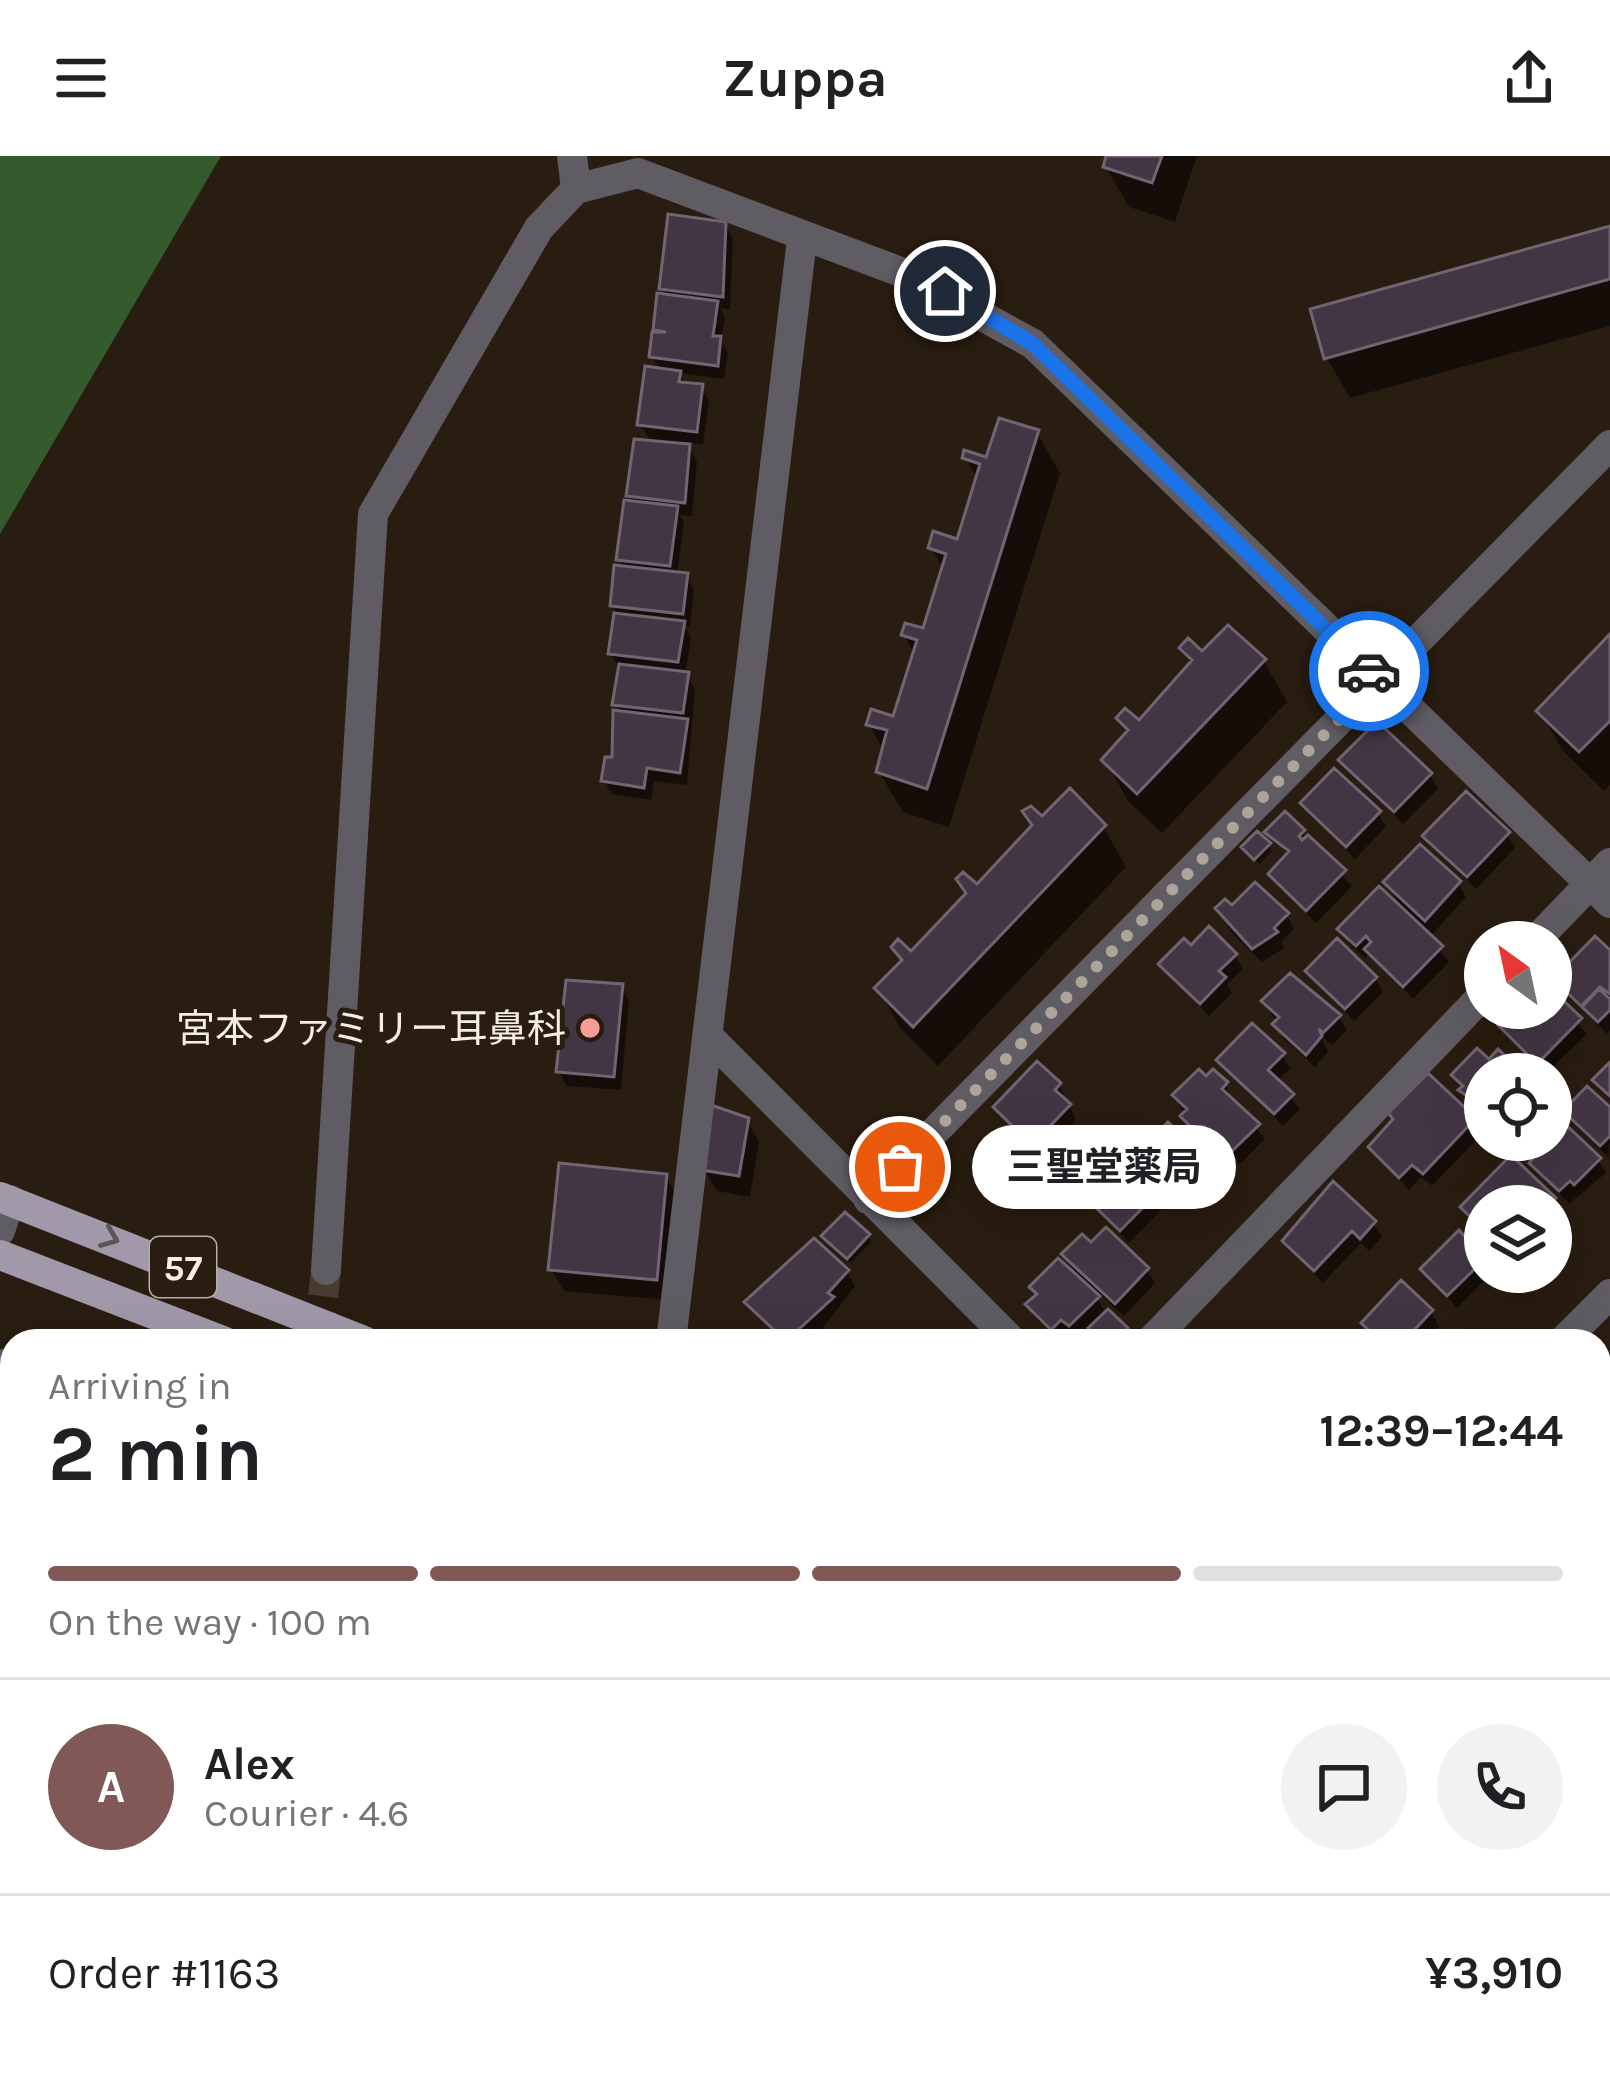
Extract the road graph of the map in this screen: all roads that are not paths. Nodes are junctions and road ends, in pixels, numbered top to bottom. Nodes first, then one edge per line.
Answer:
1 (572, 156) edge
2 (577, 189) junction
3 (802, 238) junction
4 (1610, 446) edge
5 (1378, 680) junction
6 (1604, 883) edge
7 (1559, 921) edge
8 (1464, 1015) edge
9 (708, 1036) junction
10 (5, 1199) edge
11 (868, 1199) junction
12 (0, 1231) edge
13 (0, 1255) edge
14 (326, 1270) tunnel mouth
15 (1610, 1294) edge
16 (192, 1329) edge
17 (334, 1329) edge
18 (672, 1329) edge
19 (1000, 1329) edge
20 (1163, 1329) edge
21 (1575, 1329) edge

1 - 2 street
2 - 3 street
2 - 14 street
3 - 5 street
3 - 9 street
4 - 5 street
5 - 6 street
5 - 11 street
6 - 7 street
8 - 20 street
9 - 11 street
9 - 18 street
10 - 12 street
10 -> 17 main road, 57
11 - 19 street
13 - 16 main road, 57
15 - 21 street

